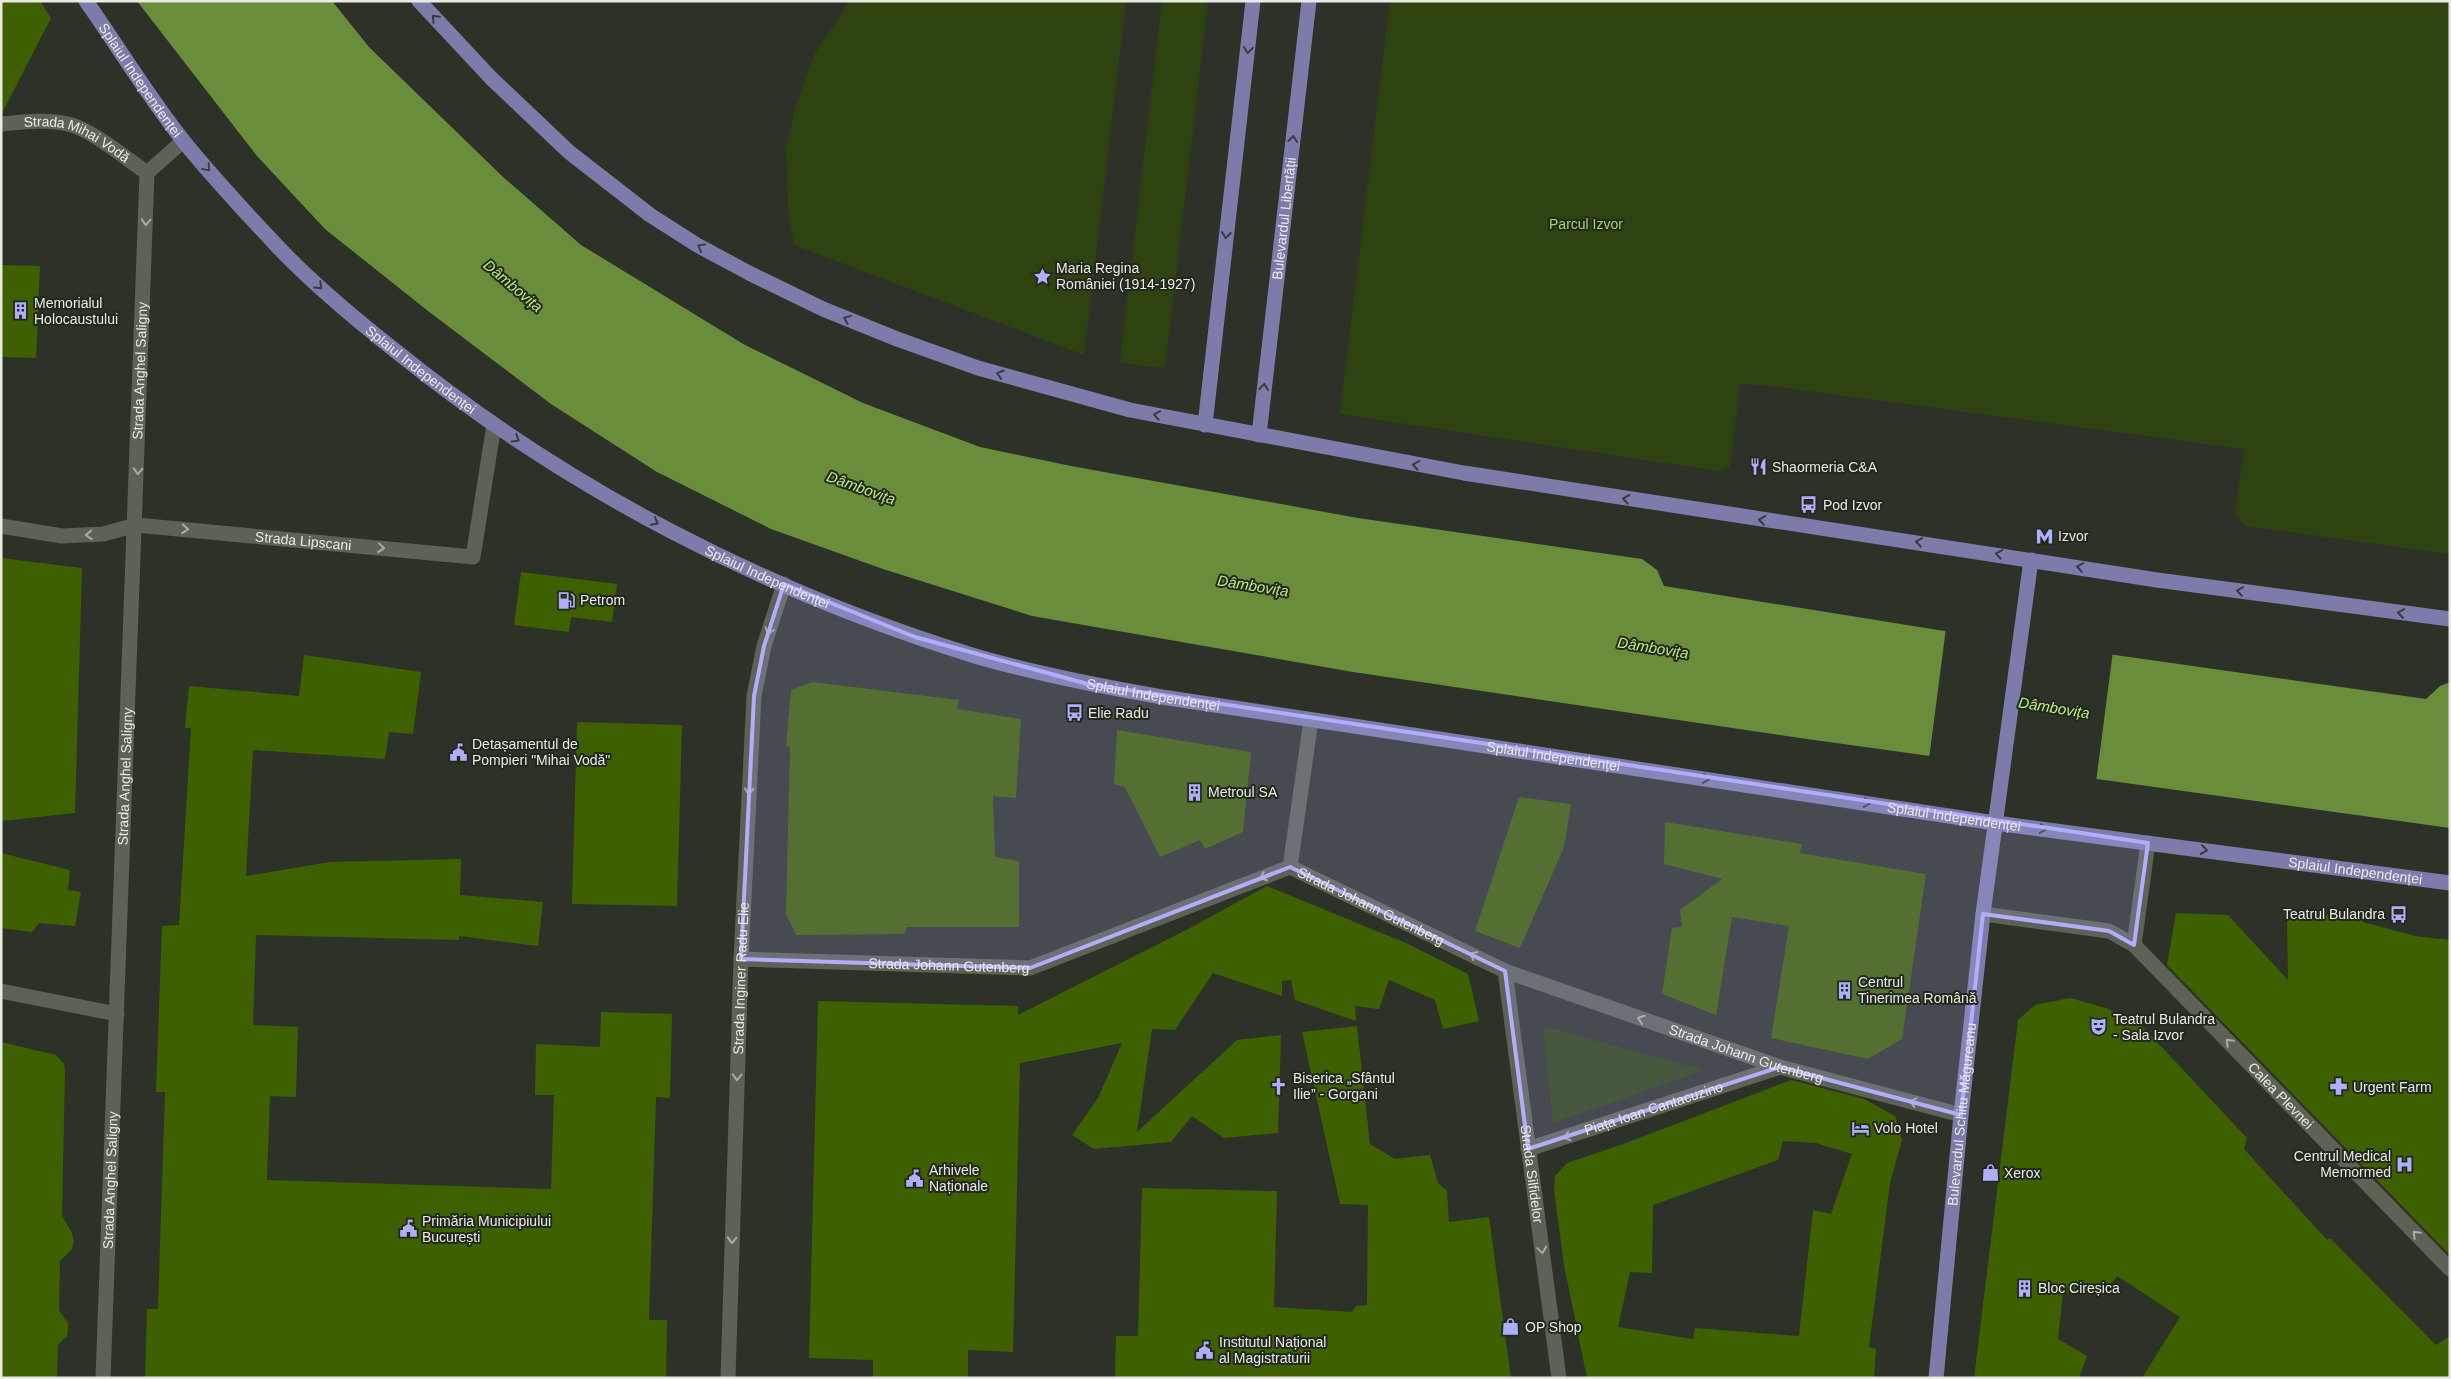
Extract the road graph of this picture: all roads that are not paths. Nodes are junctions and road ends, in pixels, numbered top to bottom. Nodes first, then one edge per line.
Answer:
1 (86, 1) edge
2 (419, 1) edge
3 (1253, 1) edge
4 (1309, 1) edge
5 (1, 124) edge
6 (184, 141) junction
7 (148, 173) junction
8 (494, 425) junction
9 (1205, 425) junction
10 (1258, 435) junction
11 (136, 525) junction
12 (1, 526) edge
13 (2031, 560) junction
14 (784, 584) junction
15 (2450, 619) edge
16 (1310, 720) junction
17 (1995, 823) junction
18 (2148, 842) junction
19 (1290, 867) junction
20 (2450, 883) edge
21 (1983, 914) junction
22 (2134, 944) junction
23 (741, 959) junction
24 (1505, 971) junction
25 (1, 991) edge
26 (117, 1014) junction
27 (1780, 1067) junction
28 (1960, 1115) junction
29 (1528, 1149) junction
30 (2450, 1268) edge
31 (104, 1378) edge
32 (728, 1378) edge
33 (1559, 1378) edge
34 (1936, 1378) edge

1 - 6 main road, Splaiul Independenței
9 -> 2 main road
3 -> 9 main road
10 -> 4 main road, Bulevardul Libertății
5 - 7 street, Strada Mihai Vodă
6 - 7 street
6 -> 8 main road, Splaiul Independenței
7 -> 11 street, Strada Anghel Saligny
11 -> 8 street, Strada Lipscani
8 -> 14 main road, Splaiul Independenței
9 - 10 main road
13 -> 10 main road
11 -> 12 street, Strada Lipscani
11 - 26 street, Strada Anghel Saligny
15 -> 13 main road
13 - 17 main road, Bulevardul Schitu Măgureanu
14 - 16 main road, Splaiul Independenței
14 -> 23 street, Strada Inginer Radu Elie
16 -> 17 main road, Splaiul Independenței
16 - 19 street
17 -> 18 main road, Splaiul Independenței
17 - 21 main road, Bulevardul Schitu Măgureanu
18 -> 20 main road, Splaiul Independenței
18 - 22 street
19 -> 23 street, Strada Johann Gutenberg
24 -> 19 street, Strada Johann Gutenberg
21 - 22 street, Calea Plevnei
21 - 28 main road, Bulevardul Schitu Măgureanu
30 -> 22 street, Calea Plevnei
23 -> 32 street, Strada Inginer Radu Elie
27 -> 24 street, Strada Johann Gutenberg
24 - 29 street, Strada Silfidelor
25 - 26 street
26 - 31 street, Strada Anghel Saligny
28 -> 27 street, Strada Johann Gutenberg
27 -> 29 street, Piața Ioan Cantacuzino
28 - 34 main road, Bulevardul Schitu Măgureanu
29 -> 33 street, Strada Silfidelor

